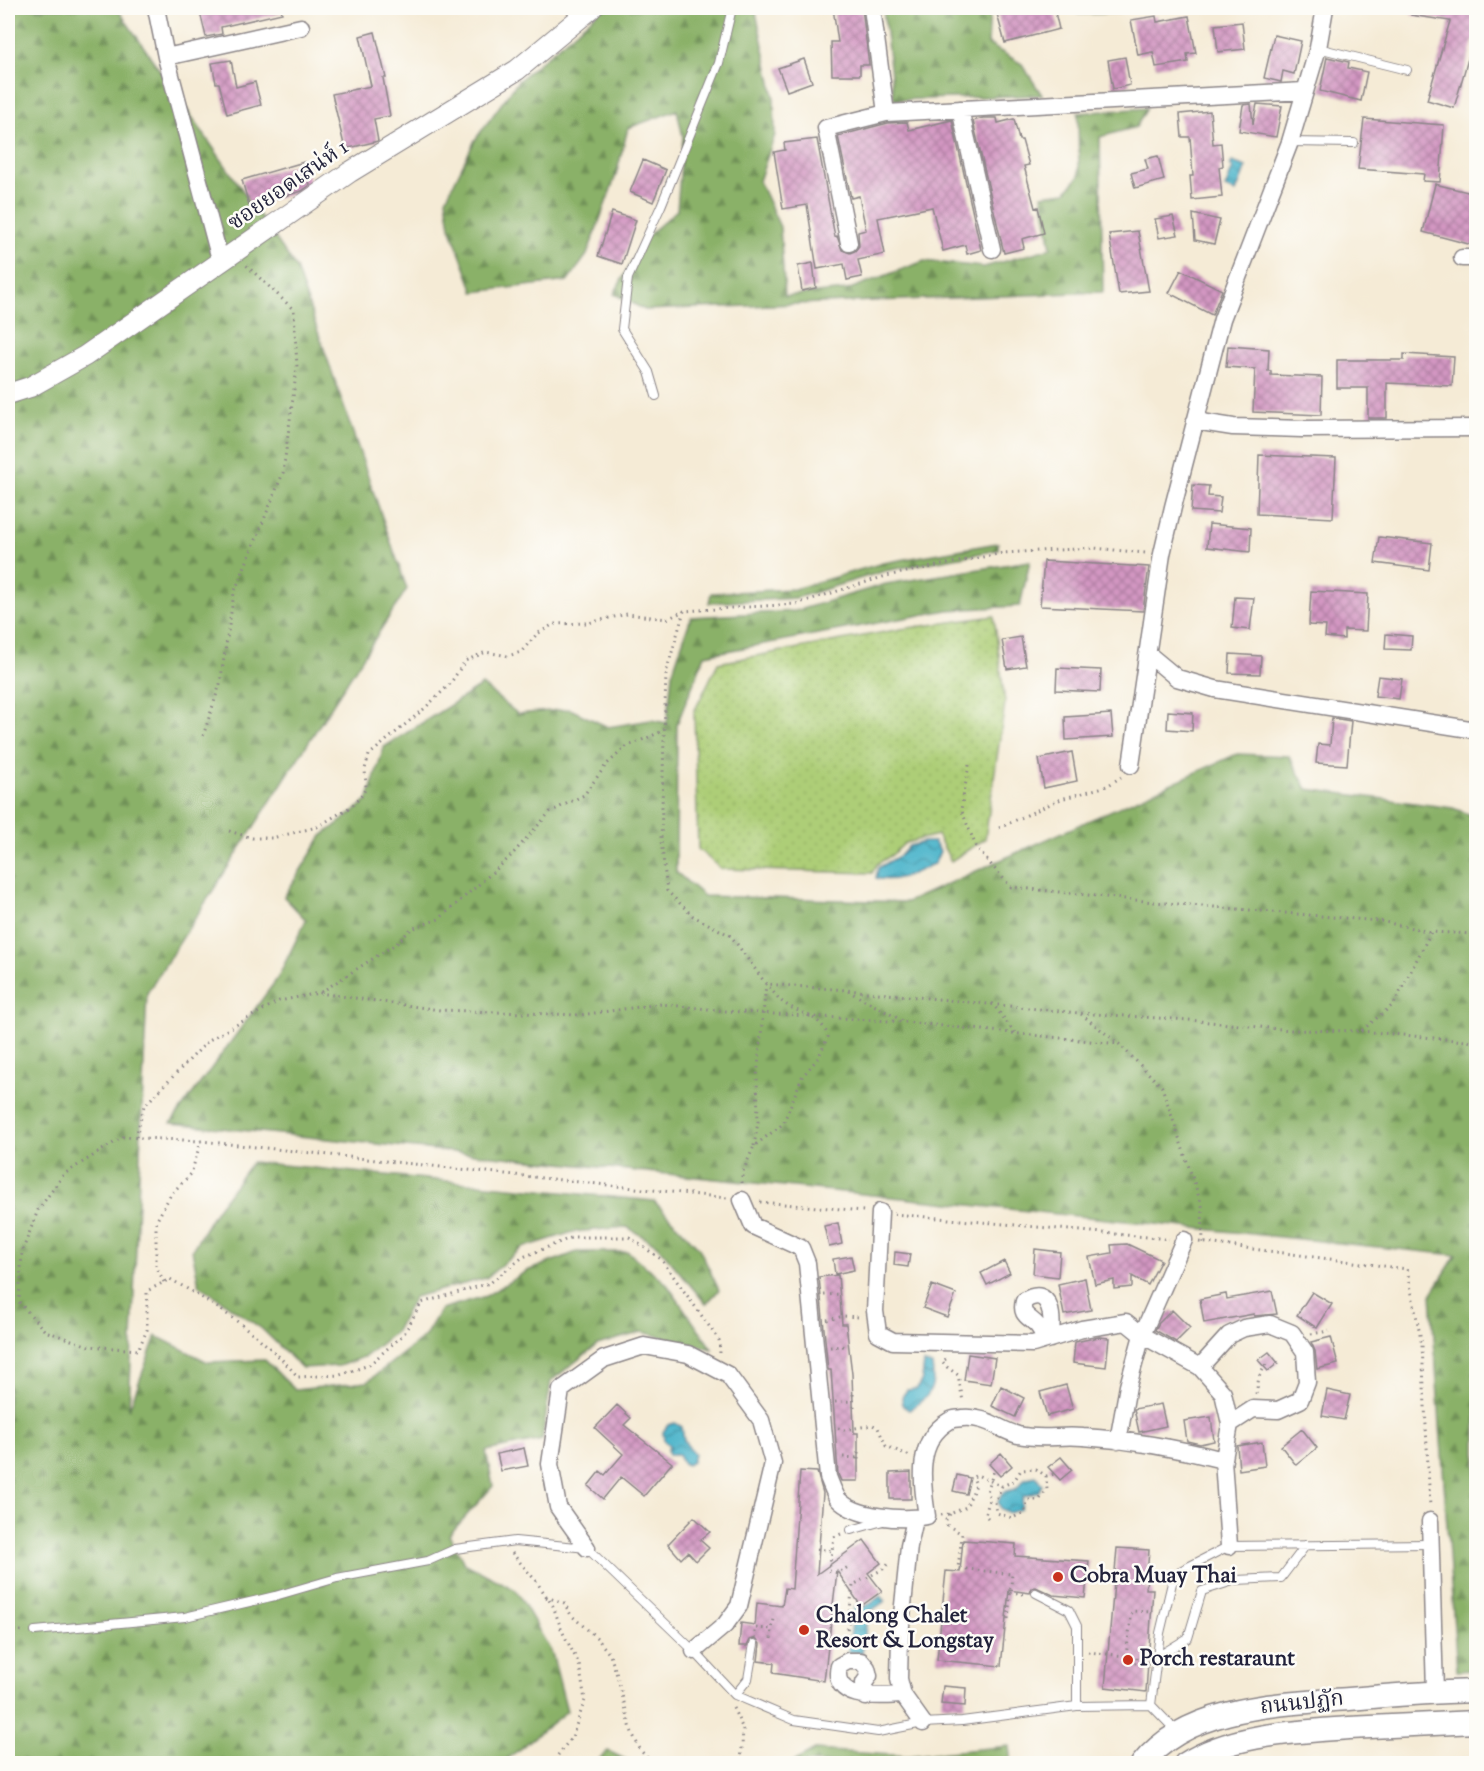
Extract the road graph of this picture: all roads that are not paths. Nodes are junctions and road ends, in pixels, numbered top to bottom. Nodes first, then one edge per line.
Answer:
1 (156, 8) edge
2 (592, 8) edge
3 (732, 8) edge
4 (872, 8) edge
5 (1325, 8) edge
6 (301, 27) dead end
7 (1318, 48) junction
8 (166, 57) junction
9 (1407, 70) dead end
10 (1304, 91) junction
11 (960, 109) junction
12 (886, 113) junction
13 (1290, 142) junction
14 (1354, 143) dead end
15 (849, 243) dead end
16 (992, 249) dead end
17 (227, 259) junction
18 (8, 394) edge
19 (656, 396) dead end
20 (1195, 421) junction
21 (1476, 428) edge
22 (1148, 654) junction
23 (1476, 730) edge
24 (1131, 765) road end
25 (742, 1200) road end
26 (880, 1212) dead end
27 (1184, 1240) dead end
28 (1142, 1335) junction
29 (1200, 1367) junction
30 (1230, 1425) junction
31 (1118, 1441) junction
32 (1223, 1465) junction
33 (921, 1518) junction
34 (892, 1519) junction
35 (1430, 1521) dead end
36 (851, 1530) dead end
37 (1431, 1544) junction
38 (1306, 1545) junction
39 (1229, 1546) junction
40 (587, 1548) junction
41 (1036, 1593) dead end
42 (35, 1631) dead end
43 (754, 1644) road end
44 (694, 1651) junction
45 (1157, 1658) junction
46 (1476, 1691) edge
47 (1435, 1692) junction
48 (735, 1695) junction
49 (903, 1695) junction
50 (866, 1697) dead end
51 (1151, 1705) junction
52 (1077, 1706) junction
53 (1476, 1722) edge
54 (923, 1723) junction
55 (1178, 1733) junction
56 (1190, 1760) edge
57 (1142, 1764) edge

1 - 8 street
2 - 17 street, ซอยยอดเสน่ห์ 1
3 - 19 lane
4 - 12 street
5 - 7 street
6 - 8 street
7 - 9 lane
7 - 10 street
8 - 17 street
10 - 11 street
10 - 13 street
11 - 12 street
11 - 16 street
12 - 15 street
13 - 14 lane
13 - 20 street
17 - 18 street, ซอยยอดเสน่ห์ 1
20 - 21 street
20 - 22 street
22 - 23 street
22 - 24 street
25 - 34 street
26 - 28 street
27 - 28 street
28 - 29 street
28 - 31 street
29 - 30 street
29 - 30 street
30 - 32 street
31 - 32 street
31 - 33 street
32 - 39 street
33 - 34 street
33 - 49 street
34 - 36 lane
35 - 37 street
37 - 38 lane
37 - 47 street
38 - 39 lane
38 - 45 lane
39 - 45 lane
40 - 42 lane
40 - 44 lane
40 - 44 street
41 - 52 lane
43 - 48 lane
44 - 48 lane
45 - 51 lane
46 - 47 main road, ถนนปฏัก
47 - 55 main road, ถนนปฏัก
48 - 54 lane
49 - 50 street
49 - 54 street
51 - 52 lane
51 - 55 lane
52 - 54 lane
53 - 56 main road, ถนนปฏัก
55 - 56 main road
55 - 57 main road, ถนนปฏัก

